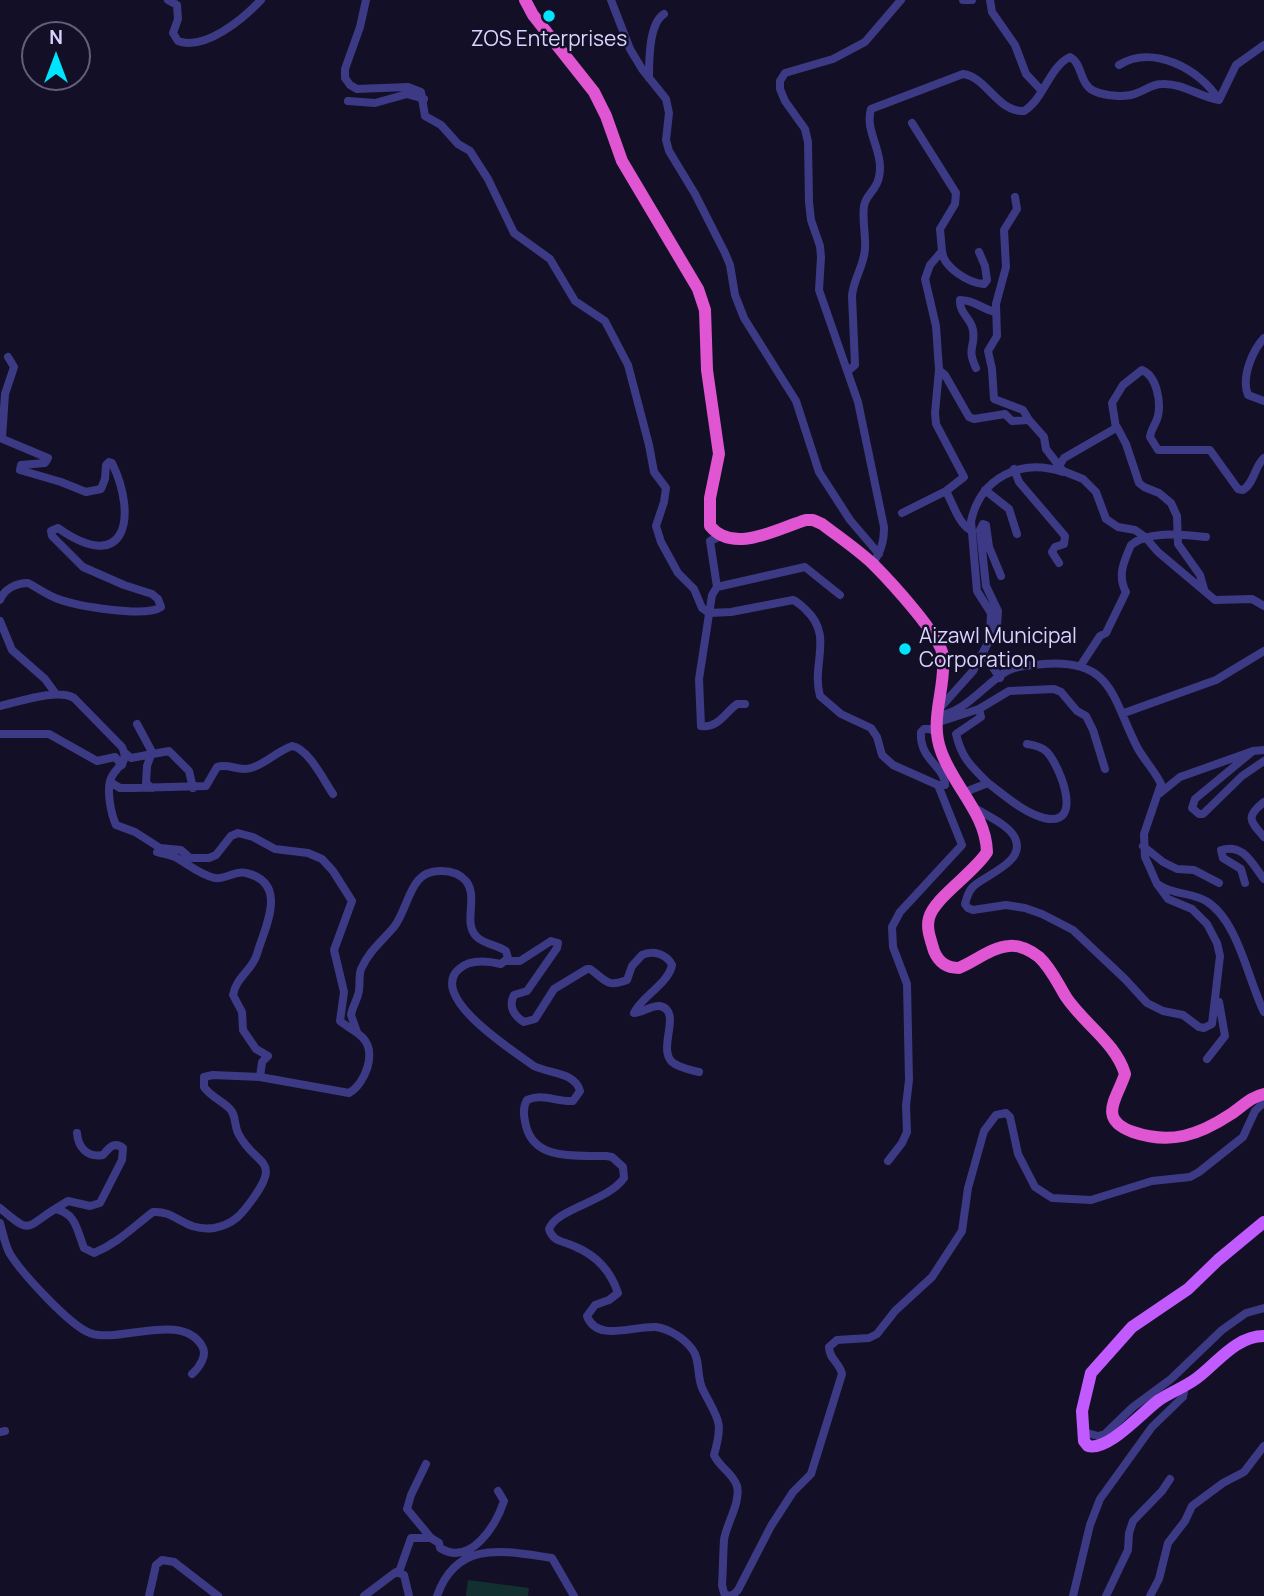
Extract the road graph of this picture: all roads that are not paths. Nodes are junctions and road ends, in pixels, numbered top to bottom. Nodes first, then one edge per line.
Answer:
1 (167, 0) edge
2 (261, 0) edge
3 (366, 0) edge
4 (524, 0) edge
5 (611, 0) edge
6 (901, 0) edge
7 (964, 0) edge
8 (971, 0) edge
9 (990, 0) edge
10 (664, 14) dead end
11 (1264, 45) edge
12 (1119, 65) dead end
13 (649, 78) junction
14 (1042, 91) junction
15 (424, 99) junction
16 (1219, 100) junction
17 (348, 101) dead end
18 (912, 124) dead end
19 (1015, 197) dead end
20 (943, 251) junction
21 (979, 252) dead end
22 (996, 312) junction
23 (1264, 338) edge
24 (8, 357) dead end
25 (975, 368) dead end
26 (939, 370) junction
27 (848, 372) junction
28 (1264, 401) edge
29 (1029, 420) junction
30 (1117, 427) junction
31 (1, 438) edge
32 (1264, 458) edge
33 (1059, 466) junction
34 (1014, 469) junction
35 (1066, 473) junction
36 (985, 490) junction
37 (946, 491) junction
38 (902, 513) dead end
39 (972, 531) junction
40 (1017, 534) dead end
41 (1178, 535) junction
42 (721, 536) junction
43 (1145, 537) junction
44 (1206, 537) dead end
45 (876, 559) junction
46 (1059, 563) dead end
47 (1001, 576) dead end
48 (717, 587) junction
49 (1204, 589) junction
50 (840, 595) dead end
51 (1, 596) edge
52 (1264, 606) edge
53 (709, 613) junction
54 (0, 621) edge
55 (989, 642) junction
56 (1264, 651) edge
57 (983, 653) junction
58 (1081, 665) junction
59 (1000, 678) junction
60 (56, 694) junction
61 (745, 704) dead end
62 (0, 706) edge
63 (979, 709) junction
64 (1124, 713) junction
65 (936, 721) junction
66 (137, 724) dead end
67 (0, 734) edge
68 (1027, 744) dead end
69 (1264, 750) edge
70 (1253, 751) junction
71 (152, 752) junction
72 (125, 753) junction
73 (1264, 761) edge
74 (122, 765) junction
75 (1105, 769) dead end
76 (110, 782) junction
77 (988, 783) junction
78 (939, 785) junction
79 (193, 788) junction
80 (152, 789) junction
81 (965, 792) junction
82 (333, 794) dead end
83 (1157, 796) junction
84 (1264, 802) edge
85 (972, 807) junction
86 (1264, 837) edge
87 (151, 844) junction
88 (1143, 846) junction
89 (1264, 878) edge
90 (1219, 883) dead end
91 (1245, 883) dead end
92 (1157, 884) junction
93 (507, 961) junction
94 (1216, 989) junction
95 (1264, 1012) edge
96 (357, 1032) junction
97 (1207, 1059) dead end
98 (699, 1072) dead end
99 (260, 1077) junction
100 (1264, 1094) edge
101 (1264, 1102) edge
102 (77, 1133) dead end
103 (888, 1161) dead end
104 (0, 1208) edge
105 (55, 1209) junction
106 (1264, 1222) edge
107 (0, 1223) edge
108 (1264, 1308) edge
109 (1264, 1336) edge
110 (192, 1374) dead end
111 (1185, 1386) junction
112 (1083, 1436) junction
113 (1264, 1446) edge
114 (426, 1464) dead end
115 (1170, 1479) dead end
116 (498, 1491) dead end
117 (432, 1538) junction
118 (398, 1572) junction
119 (368, 1595) edge
120 (149, 1596) edge
121 (218, 1596) edge
122 (409, 1596) edge
123 (437, 1596) edge
124 (574, 1596) edge
125 (1073, 1596) edge
126 (1106, 1596) edge
127 (1150, 1596) edge

1 - 2 street
3 - 15 street
4 - 42 highway
5 - 13 street
6 - 27 street
7 - 8 street
9 - 14 street
10 - 13 street
11 - 16 street
12 - 16 street
13 - 45 street
14 - 16 street
14 - 27 street
15 - 17 street
15 - 53 street
18 - 20 street
19 - 22 street
20 - 21 street
20 - 26 street
22 - 25 street
22 - 29 street
23 - 28 street
24 - 31 street
26 - 29 street
26 - 37 street
27 - 45 street
29 - 33 street
30 - 32 street
30 - 33 street
30 - 41 street
31 - 51 street
33 - 35 street
34 - 35 street
34 - 36 street
34 - 46 street
35 - 43 street
36 - 39 street
36 - 40 street
37 - 38 street
37 - 39 street
39 - 55 street
41 - 43 street
41 - 44 street
41 - 49 street
42 - 45 highway
42 - 48 street
43 - 49 street
43 - 58 street
45 - 65 highway
47 - 55 street
48 - 50 street
48 - 53 street
49 - 52 street
53 - 61 street
53 - 78 street
54 - 60 street
55 - 57 street
56 - 64 street
57 - 59 street
57 - 65 street
58 - 59 street
58 - 64 street
59 - 65 street
60 - 62 street
60 - 72 street
63 - 65 street
63 - 75 street
63 - 77 street
64 - 83 street
65 - 78 street
65 - 81 highway
66 - 71 street
67 - 74 street
68 - 77 street
69 - 70 street
70 - 73 street
70 - 83 street
71 - 72 street
71 - 79 street
71 - 80 street
72 - 74 street
74 - 76 street
76 - 80 street
76 - 87 street
77 - 81 street
78 - 103 street
79 - 80 street
79 - 82 street
81 - 85 highway
83 - 88 street
84 - 86 street
85 - 94 street
85 - 100 highway
87 - 96 street
87 - 99 street
88 - 90 street
88 - 92 street
89 - 91 street
92 - 94 street
92 - 95 street
93 - 96 street
93 - 98 street
93 - 101 street
94 - 97 street
96 - 99 street
99 - 105 street
102 - 105 street
104 - 105 street
106 - 112 main road
107 - 110 street
108 - 112 street
109 - 111 main road
111 - 112 main road
111 - 125 street
113 - 127 street
114 - 117 street
115 - 126 street
116 - 117 street
117 - 118 street
118 - 119 street
118 - 122 street
120 - 121 street
123 - 124 street

